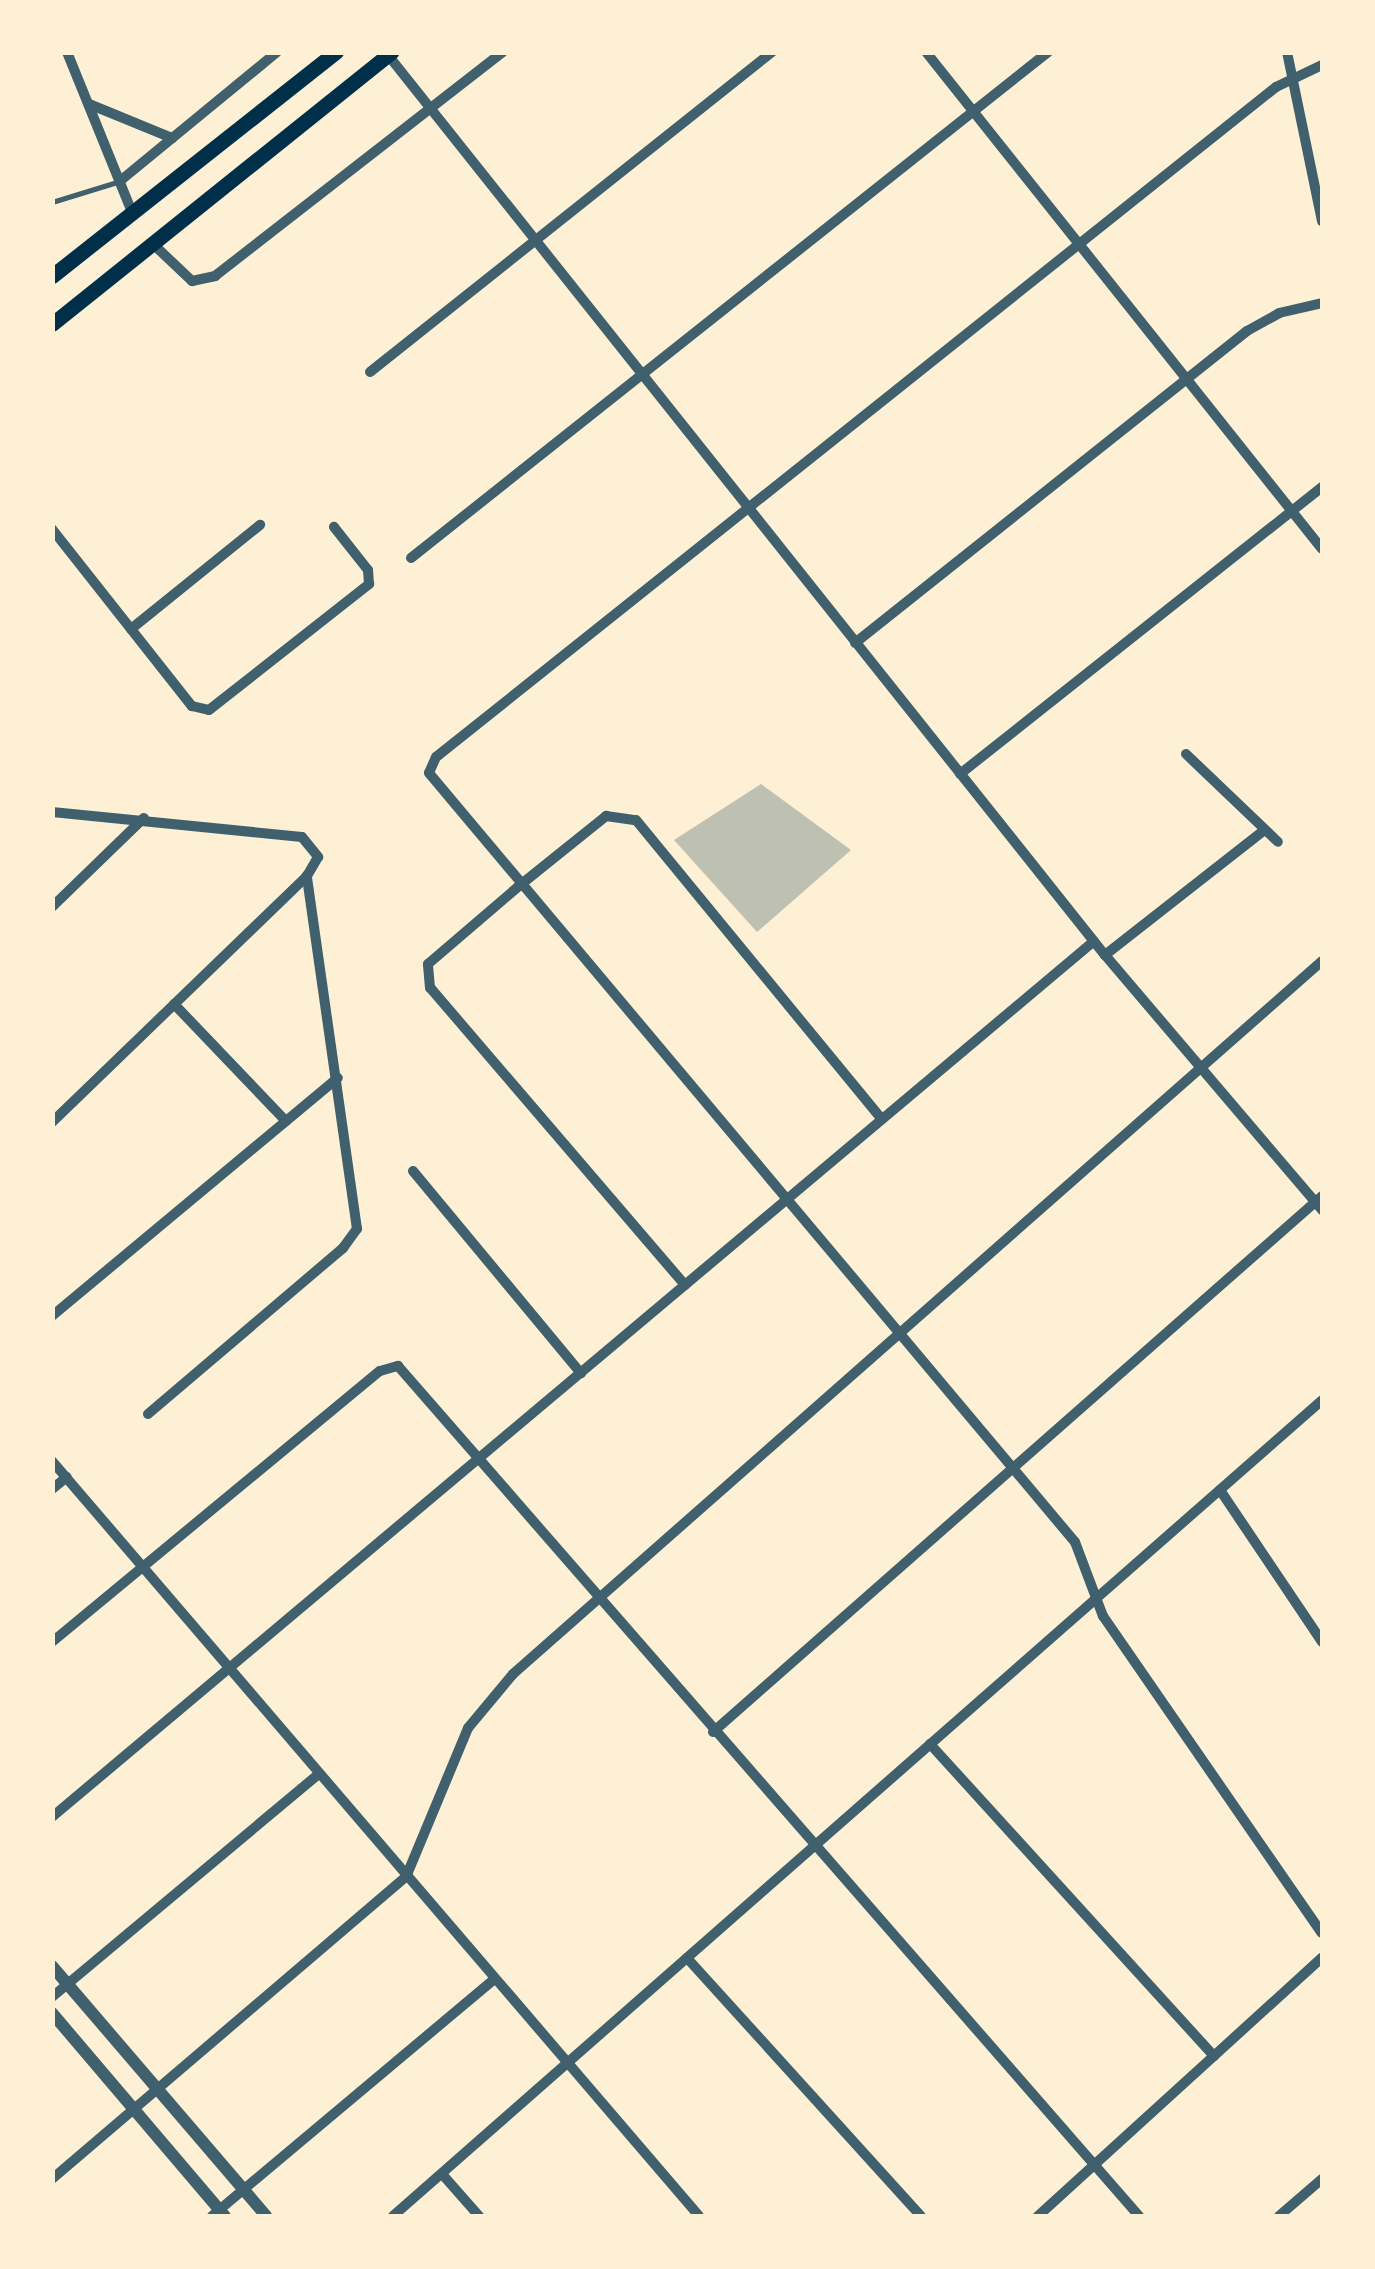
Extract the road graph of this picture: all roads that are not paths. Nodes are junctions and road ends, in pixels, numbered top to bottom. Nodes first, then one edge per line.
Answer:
1 (67, 52) edge
2 (277, 52) edge
3 (336, 52) edge
4 (503, 52) edge
5 (772, 52) edge
6 (926, 52) edge
7 (1048, 52) edge
8 (1287, 52) edge
9 (389, 54) edge
10 (1322, 65) edge
11 (1292, 75) junction
12 (89, 104) junction
13 (430, 110) junction
14 (973, 112) junction
15 (172, 138) junction
16 (120, 181) junction
17 (52, 202) edge
18 (132, 212) junction
19 (1322, 221) edge
20 (535, 241) junction
21 (153, 244) junction
22 (1078, 244) junction
23 (52, 276) edge
24 (1322, 303) edge
25 (52, 324) edge
26 (370, 372) dead end
27 (641, 374) junction
28 (1186, 380) junction
29 (1322, 487) edge
30 (748, 508) junction
31 (1292, 511) junction
32 (260, 526) dead end
33 (334, 527) dead end
34 (52, 530) edge
35 (1322, 549) edge
36 (411, 558) dead end
37 (131, 629) junction
38 (855, 643) junction
39 (1186, 754) dead end
40 (960, 774) junction
41 (52, 812) edge
42 (144, 818) junction
43 (1262, 832) junction
44 (1278, 842) dead end
45 (307, 876) junction
46 (519, 886) junction
47 (52, 907) edge
48 (1094, 941) junction
49 (1105, 955) junction
50 (1322, 961) edge
51 (174, 1004) junction
52 (1200, 1068) junction
53 (338, 1078) junction
54 (882, 1119) junction
55 (286, 1120) junction
56 (52, 1122) edge
57 (413, 1171) dead end
58 (786, 1200) junction
59 (1320, 1203) edge
60 (685, 1285) junction
61 (52, 1316) edge
62 (898, 1332) junction
63 (580, 1373) junction
64 (1322, 1400) edge
65 (148, 1414) dead end
66 (479, 1458) junction
67 (52, 1460) edge
68 (1014, 1468) junction
69 (67, 1477) junction
70 (52, 1489) edge
71 (1220, 1490) junction
72 (144, 1566) junction
73 (598, 1598) junction
74 (1096, 1600) junction
75 (52, 1642) edge
76 (1322, 1642) edge
77 (230, 1668) junction
78 (714, 1732) junction
79 (930, 1744) junction
80 (319, 1774) junction
81 (52, 1817) edge
82 (813, 1847) junction
83 (406, 1877) junction
84 (1322, 1932) edge
85 (687, 1958) junction
86 (1322, 1958) edge
87 (52, 1966) edge
88 (492, 1980) junction
89 (68, 1984) junction
90 (52, 1997) edge
91 (52, 2013) edge
92 (1214, 2056) junction
93 (566, 2065) junction
94 (158, 2090) junction
95 (134, 2110) junction
96 (1094, 2166) junction
97 (442, 2174) junction
98 (52, 2179) edge
99 (1322, 2180) edge
100 (243, 2190) junction
101 (219, 2214) edge
102 (266, 2216) edge
103 (393, 2216) edge
104 (479, 2216) edge
105 (700, 2216) edge
106 (921, 2216) edge
107 (1038, 2216) edge
108 (1138, 2216) edge
109 (1279, 2216) edge

1 - 12 street
2 - 15 street
3 - 18 main road
4 - 13 street
5 - 20 street
6 - 14 street
7 - 14 street
8 - 11 street
9 - 13 street
9 - 21 main road
10 - 11 street
11 - 19 street
11 - 22 street
12 - 15 street
12 - 16 street
13 - 20 street
13 - 21 street
14 - 22 street
14 - 27 street
15 - 16 street
16 - 17 lane
16 - 18 street
18 - 23 main road
20 - 26 street
20 - 27 street
21 - 25 main road
22 - 28 street
22 - 30 street
24 - 28 street
27 - 30 street
27 - 36 street
28 - 31 street
28 - 38 street
29 - 31 street
30 - 38 street
30 - 46 street
31 - 35 street
31 - 40 street
32 - 37 street
33 - 37 street
34 - 37 street
38 - 40 street
39 - 43 street
40 - 48 street
41 - 42 street
42 - 45 street
42 - 47 street
43 - 44 street
43 - 49 street
45 - 51 street
45 - 53 street
46 - 54 street
46 - 58 street
46 - 60 street
48 - 49 street
48 - 54 street
49 - 52 street
50 - 52 street
51 - 55 street
51 - 56 street
52 - 59 street
52 - 62 street
53 - 55 street
53 - 65 street
54 - 58 street
55 - 61 street
57 - 63 street
58 - 60 street
58 - 62 street
59 - 68 street
60 - 63 street
62 - 68 street
62 - 73 street
63 - 66 street
64 - 71 street
66 - 72 street
66 - 73 street
66 - 77 street
67 - 69 street
68 - 74 street
68 - 78 street
69 - 70 street
69 - 72 street
71 - 74 street
71 - 76 street
72 - 75 street
72 - 77 street
73 - 78 street
73 - 83 street
74 - 79 street
74 - 84 street
77 - 80 street
77 - 81 street
78 - 82 street
79 - 82 street
79 - 92 street
80 - 83 street
80 - 89 street
82 - 85 street
82 - 96 street
83 - 88 street
83 - 94 street
85 - 93 street
85 - 106 street
86 - 92 street
87 - 89 street
88 - 93 street
88 - 100 street
89 - 90 street
89 - 94 street
91 - 95 street
92 - 96 street
93 - 97 street
93 - 105 street
94 - 95 street
94 - 100 street
95 - 98 street
95 - 101 street
96 - 107 street
96 - 108 street
97 - 103 street
97 - 104 street
99 - 109 street
100 - 101 street
100 - 102 street

